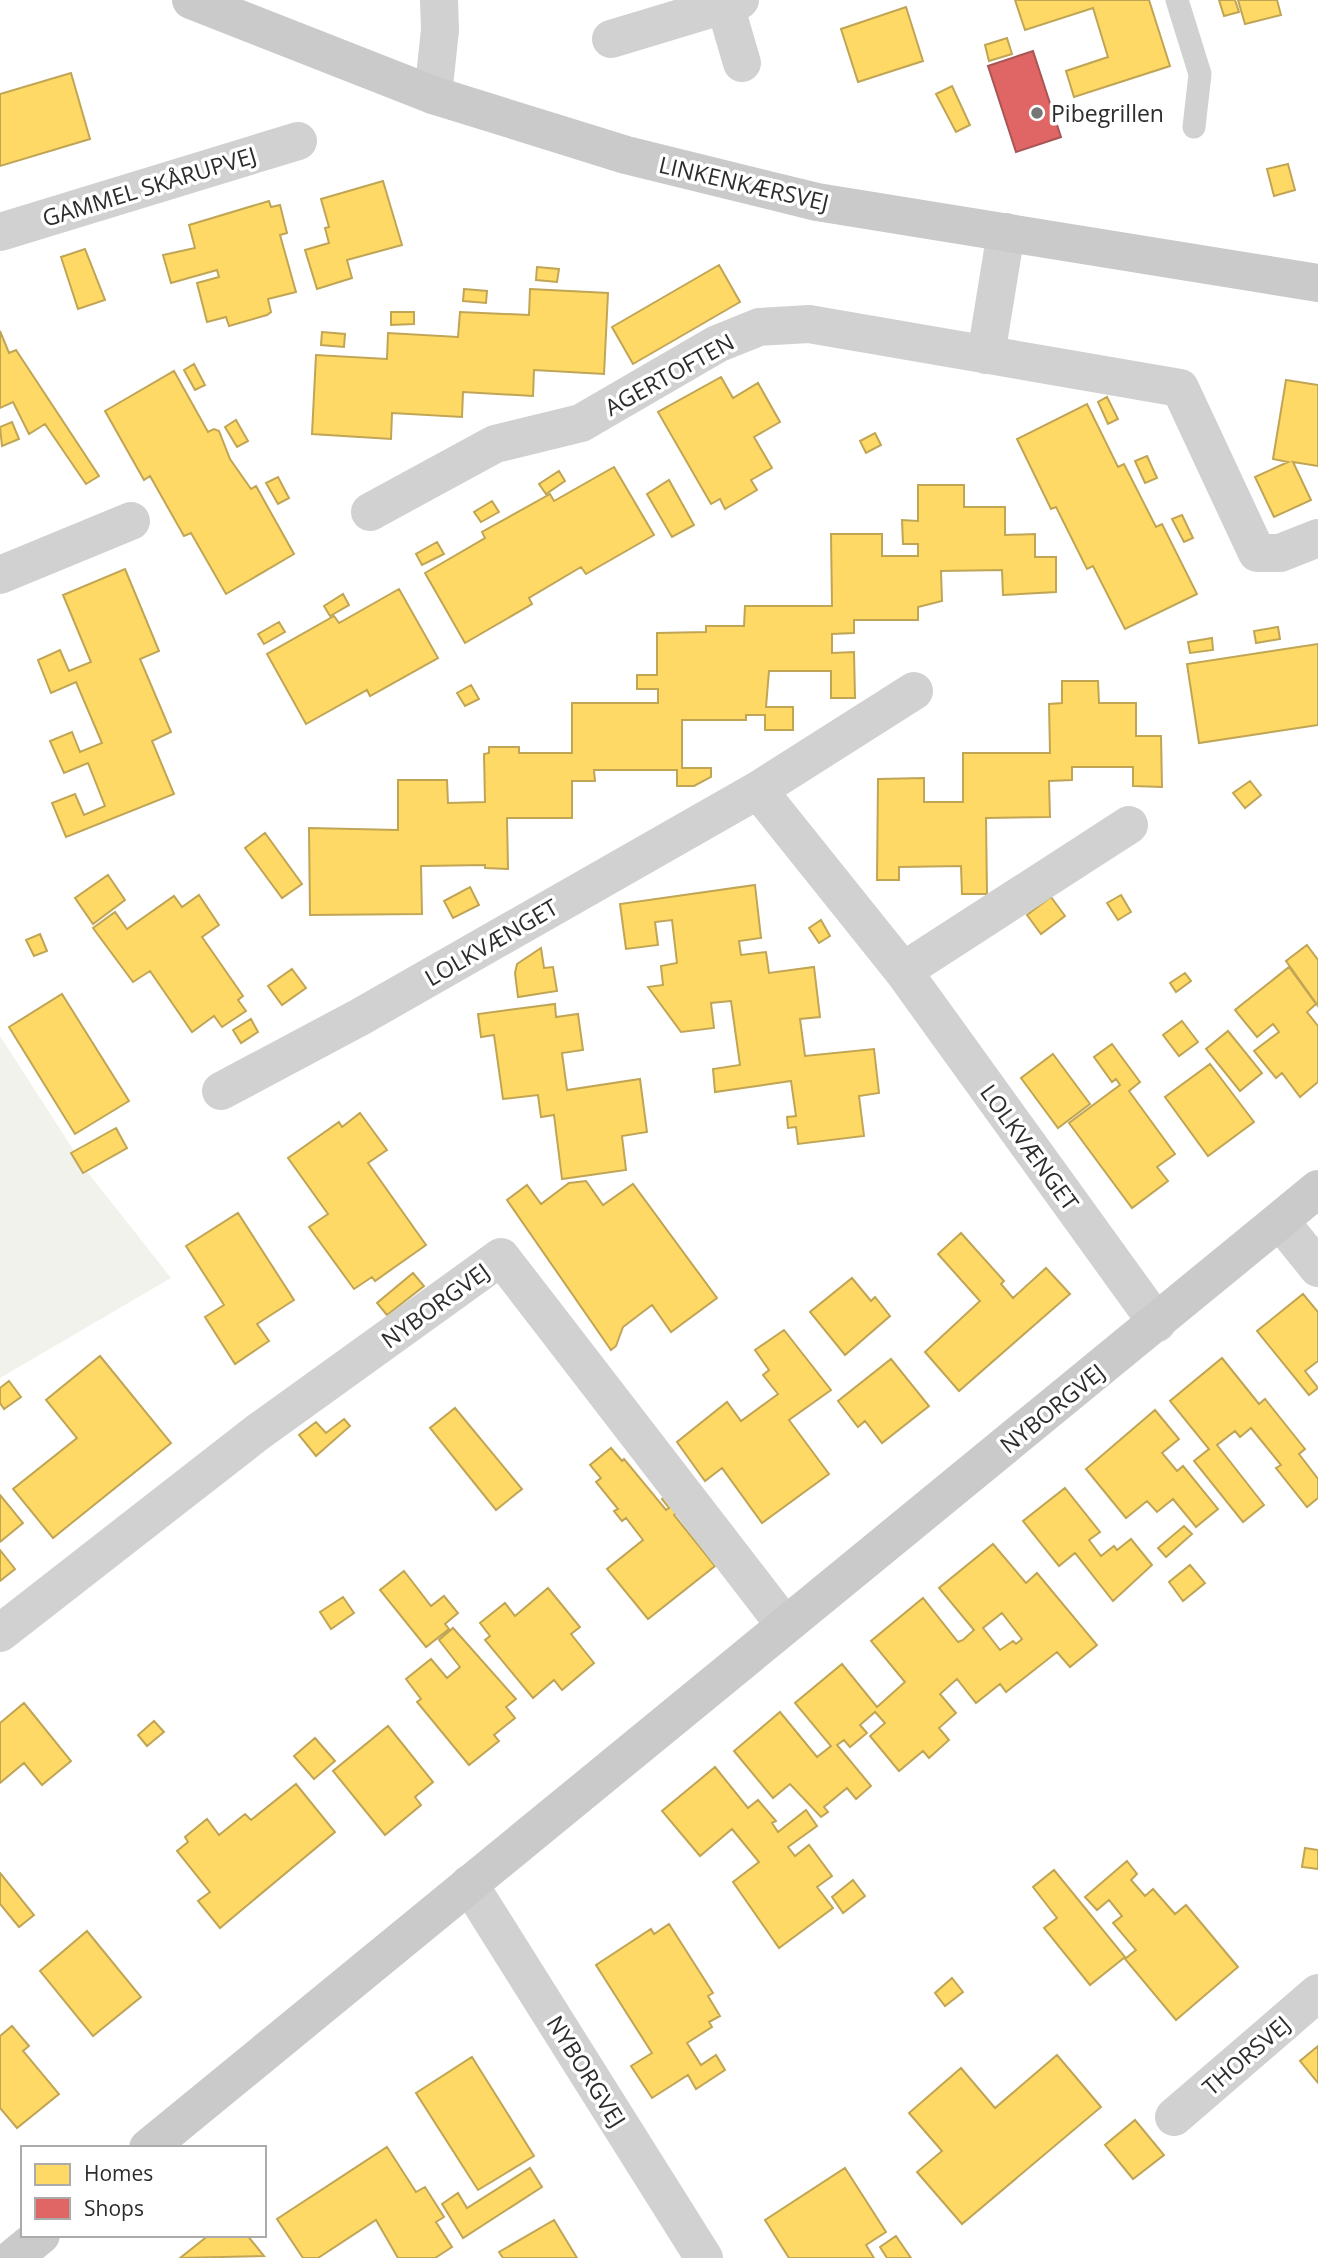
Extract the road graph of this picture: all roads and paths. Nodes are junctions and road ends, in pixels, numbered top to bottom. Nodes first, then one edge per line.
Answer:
1 (191, 0) edge
2 (439, 0) edge
3 (1177, 0) edge
4 (733, 2) edge
5 (611, 39) dead end
6 (743, 63) dead end
7 (433, 95) junction
8 (1194, 127) dead end
9 (298, 141) dead end
10 (0, 232) edge
11 (1006, 232) junction
12 (1318, 283) edge
13 (986, 355) junction
14 (370, 512) dead end
15 (131, 521) dead end
16 (1318, 538) edge
17 (0, 575) edge
18 (914, 691) dead end
19 (758, 790) junction
20 (1129, 825) dead end
21 (903, 971) junction
22 (221, 1091) dead end
23 (1318, 1189) edge
24 (1280, 1221) junction
25 (1318, 1268) edge
26 (1157, 1323) junction
27 (784, 1624) junction
28 (0, 1633) edge
29 (469, 1885) junction
30 (1318, 1993) edge
31 (1174, 2117) dead end
32 (150, 2146) edge
33 (39, 2237) edge
34 (13, 2258) edge
35 (704, 2258) edge

1 - 7 street, LINKENKÆRSVEJ
2 - 7 street
3 - 8 lane
4 - 5 street
4 - 6 street
7 - 11 street, LINKENKÆRSVEJ
9 - 10 street, GAMMEL SKÅRUPVEJ
11 - 12 street, LINKENKÆRSVEJ
11 - 13 street
13 - 14 street, AGERTOFTEN
13 - 16 street, AGERTOFTEN
15 - 17 street
18 - 19 street, LOLKVÆNGET
19 - 21 street, LOLKVÆNGET
19 - 22 street, LOLKVÆNGET
20 - 21 street
21 - 26 street, LOLKVÆNGET
23 - 24 street, NYBORGVEJ
24 - 25 street
24 - 26 street, NYBORGVEJ
26 - 27 street, NYBORGVEJ
27 - 28 street, NYBORGVEJ
27 - 29 street, NYBORGVEJ
29 - 32 street, NYBORGVEJ
29 - 35 street, NYBORGVEJ
30 - 31 street, THORSVEJ
33 - 34 street

